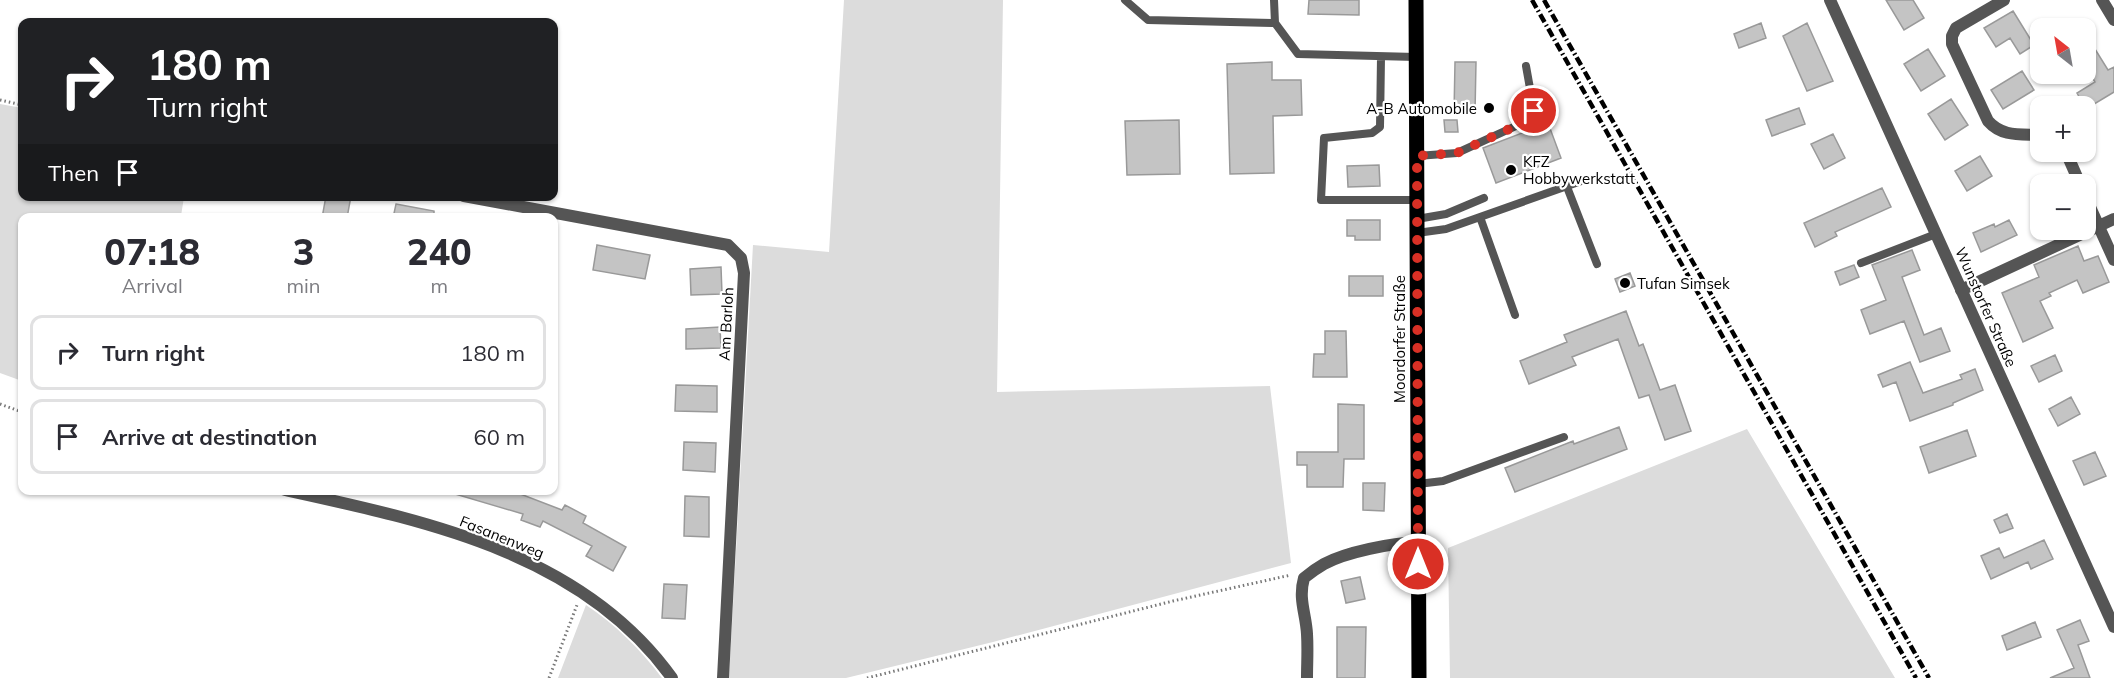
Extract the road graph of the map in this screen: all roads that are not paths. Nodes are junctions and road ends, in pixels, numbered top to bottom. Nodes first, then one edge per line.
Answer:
1 (1125, 0) edge
2 (1274, 0) edge
3 (1416, 0) edge
4 (1830, 0) edge
5 (2004, 0) edge
6 (2102, 0) edge
7 (2114, 20) edge
8 (1275, 23) junction
9 (1381, 57) junction
10 (1416, 57) junction
11 (1526, 66) dead end
12 (2030, 135) edge
13 (1417, 156) junction
14 (1587, 179) dead end
15 (1567, 186) junction
16 (1484, 198) dead end
17 (1417, 200) junction
18 (491, 201) edge
19 (556, 213) edge
20 (558, 213) edge
21 (1480, 217) junction
22 (2114, 219) edge
23 (2096, 221) edge
24 (1417, 226) junction
25 (2098, 226) junction
26 (1936, 234) junction
27 (2114, 260) edge
28 (1597, 264) dead end
29 (1861, 264) dead end
30 (1962, 290) junction
31 (1515, 315) dead end
32 (1564, 437) dead end
33 (1418, 484) junction
34 (333, 496) edge
35 (1418, 542) junction
36 (2114, 627) edge
37 (672, 678) edge
38 (723, 678) edge
39 (1307, 678) edge
40 (1419, 678) edge

1 - 8 lane
2 - 8 lane
3 - 10 main road, Moordorfer Straße
4 - 26 street, Wunstorfer Straße
5 - 12 street
6 - 7 street
8 - 9 lane
9 - 10 lane
9 - 17 lane
10 - 13 main road, Moordorfer Straße
11 - 13 lane
13 - 17 main road, Moordorfer Straße
14 - 15 lane
15 - 21 lane
15 - 28 lane
16 - 24 lane
17 - 24 main road, Moordorfer Straße
18 - 19 street, Am Barloh
20 - 38 street, Am Barloh
21 - 24 lane
21 - 31 lane
22 - 25 street
23 - 25 street
24 - 33 main road, Moordorfer Straße
25 - 27 street
25 - 30 street
26 - 29 lane
26 - 30 street, Wunstorfer Straße
30 - 36 street, Wunstorfer Straße
32 - 33 lane
33 - 35 main road, Moordorfer Straße
34 - 37 street, Fasanenweg
35 - 39 street
35 - 40 main road, Moordorfer Straße

